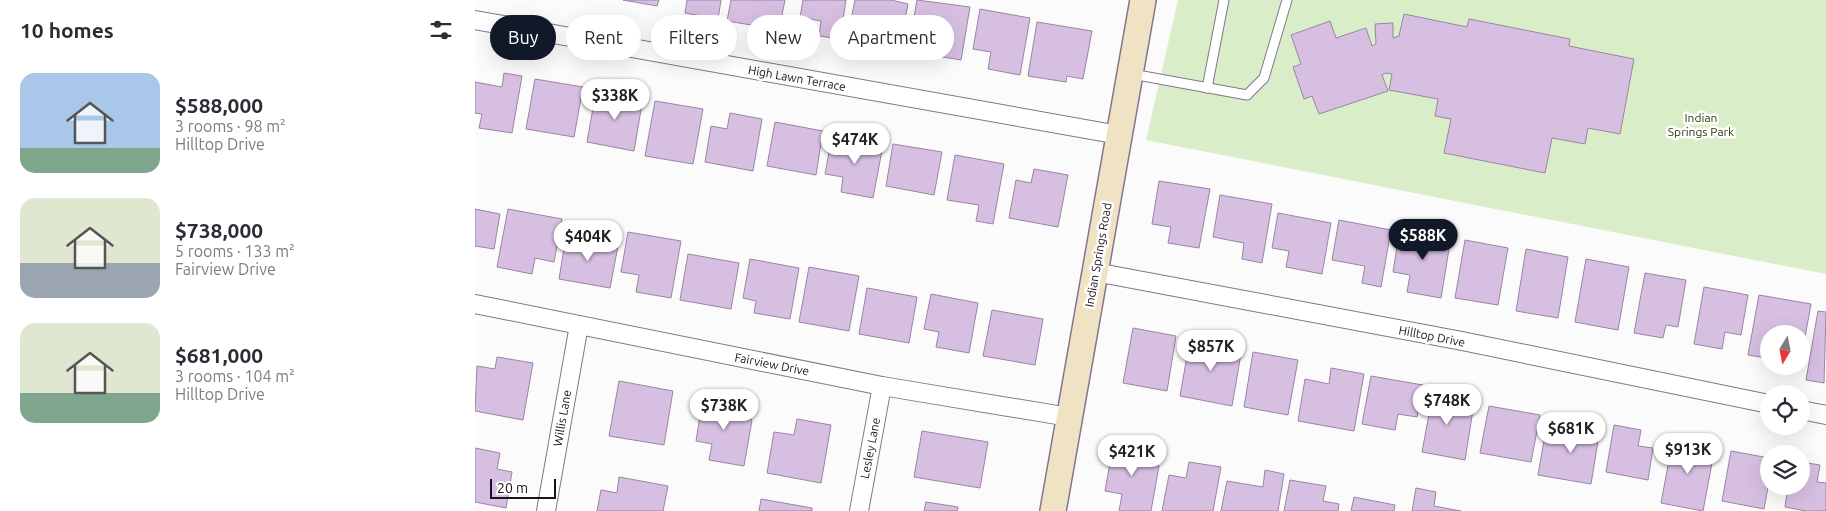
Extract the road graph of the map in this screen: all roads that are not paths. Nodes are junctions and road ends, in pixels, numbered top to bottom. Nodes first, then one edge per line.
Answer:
1 (1143, 0) edge
2 (1224, 0) edge
3 (1287, 0) edge
4 (475, 20) edge
5 (1130, 74) junction
6 (1207, 88) junction
7 (1119, 135) junction
8 (1095, 272) junction
9 (475, 304) edge
10 (579, 325) junction
11 (882, 386) junction
12 (1760, 402) edge
13 (1810, 412) edge
14 (1826, 415) edge
15 (1069, 417) junction
16 (545, 511) edge
17 (859, 511) edge
18 (1053, 511) edge

1 - 5 street, Indian Springs Road
2 - 6 lane
3 - 6 lane
4 - 7 street, High Lawn Terrace
5 - 6 lane
5 - 7 street, Indian Springs Road
7 - 8 street, Indian Springs Road
8 - 12 street, Hilltop Drive
8 - 15 street, Indian Springs Road
9 - 10 street, Fairview Drive
10 - 11 street, Fairview Drive
10 - 16 street, Willis Lane
11 - 15 street, Fairview Drive
11 - 17 street, Lesley Lane
13 - 14 street
15 - 18 street, Indian Springs Road

